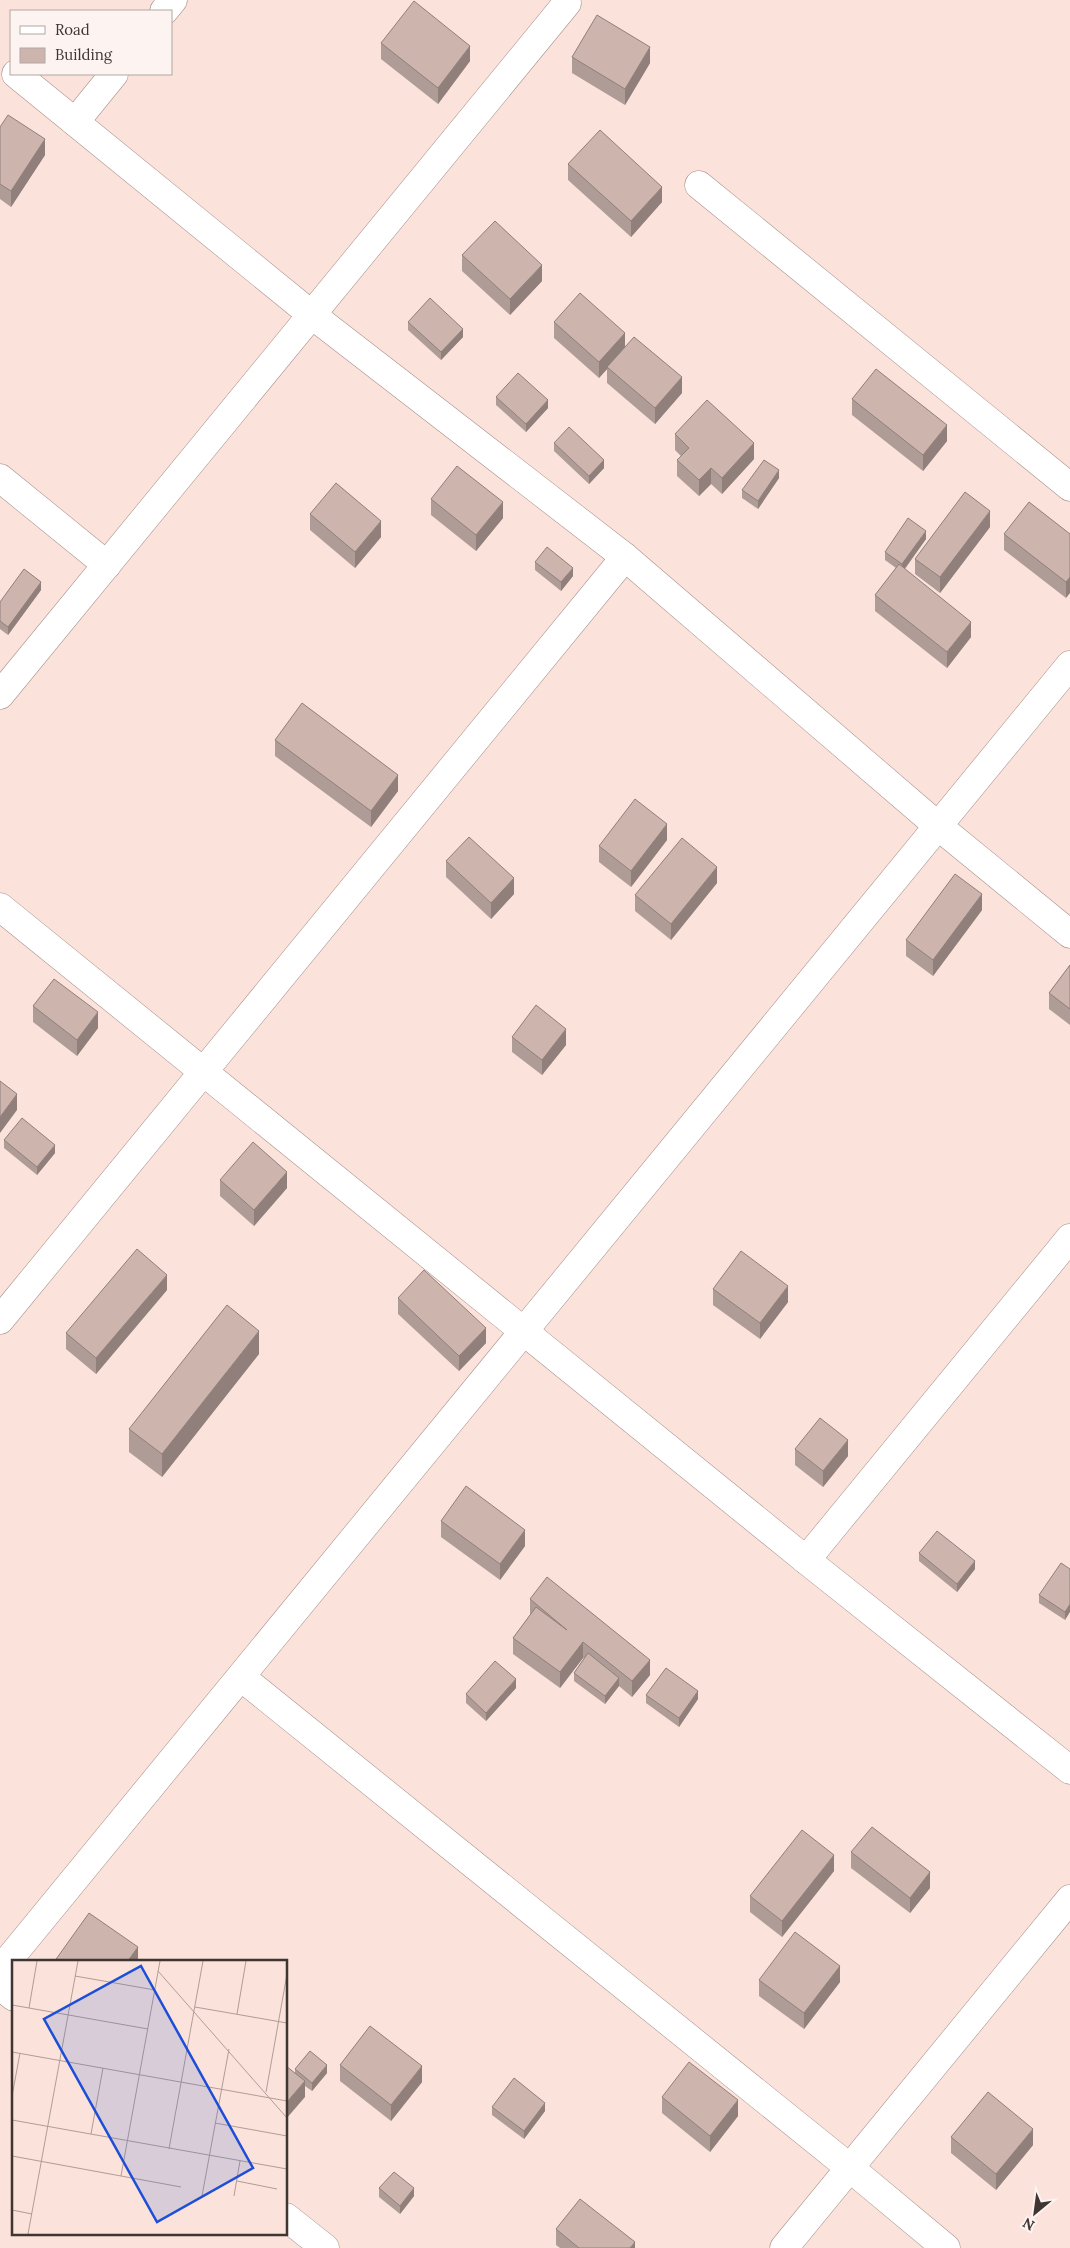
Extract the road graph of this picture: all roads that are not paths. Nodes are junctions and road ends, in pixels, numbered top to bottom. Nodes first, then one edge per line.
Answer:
1 (173, 0) edge
2 (568, 3) dead end
3 (165, 10) edge
4 (0, 61) edge
5 (10, 69) edge
6 (17, 75) edge
7 (113, 75) edge
8 (75, 122) junction
9 (699, 185) dead end
10 (312, 315) junction
11 (0, 478) edge
12 (1070, 487) edge
13 (625, 557) junction
14 (107, 565) junction
15 (1070, 665) edge
16 (0, 695) edge
17 (938, 826) junction
18 (0, 907) edge
19 (1070, 934) edge
20 (203, 1072) junction
21 (1070, 1238) edge
22 (0, 1320) edge
23 (524, 1331) junction
24 (806, 1560) junction
25 (241, 1677) junction
26 (1070, 1770) edge
27 (1070, 1899) edge
28 (0, 1970) edge
29 (0, 1986) edge
30 (12, 1995) edge
31 (850, 2168) junction
32 (288, 2219) edge
33 (325, 2248) edge
34 (784, 2248) edge
35 (946, 2248) edge

1 - 3 street
2 - 10 street
4 - 5 street
6 - 8 street
7 - 8 street
8 - 10 street
9 - 12 street
10 - 13 street
10 - 14 street
11 - 14 street
13 - 17 street
13 - 20 street
14 - 16 street
15 - 17 street
17 - 19 street
17 - 23 street
18 - 20 street
20 - 22 street
20 - 23 street
21 - 24 street
23 - 24 street
23 - 25 street
24 - 26 street
25 - 28 street
25 - 31 street
27 - 31 street
29 - 30 street
31 - 34 street
31 - 35 street
32 - 33 street

